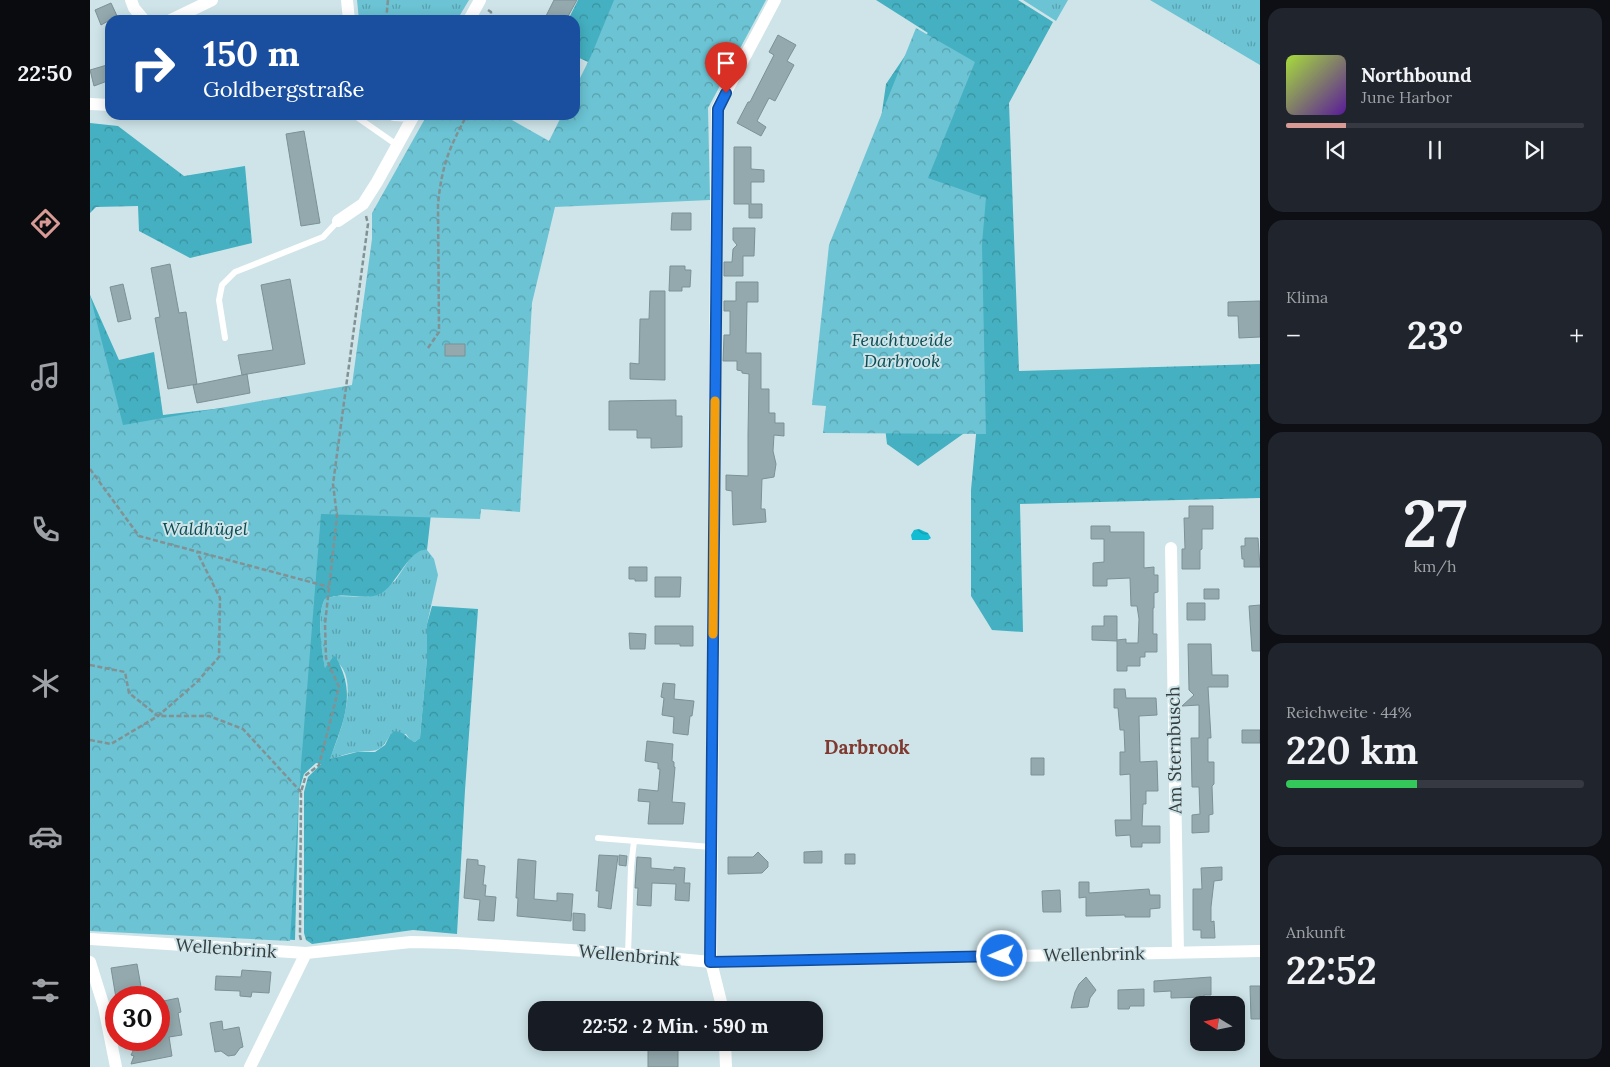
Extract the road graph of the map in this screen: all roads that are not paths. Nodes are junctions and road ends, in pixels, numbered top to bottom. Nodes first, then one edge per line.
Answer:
1 (131, 0) edge
2 (212, 0) edge
3 (347, 0) edge
4 (775, 0) edge
5 (484, 5) edge
6 (140, 15) edge
7 (181, 15) edge
8 (348, 15) edge
9 (474, 15) edge
10 (90, 104) edge
11 (105, 105) edge
12 (361, 120) edge
13 (412, 120) edge
14 (398, 145) junction
15 (338, 221) joint
16 (225, 338) dead end
17 (1171, 548) dead end
18 (598, 838) dead end
19 (634, 841) junction
20 (711, 847) junction
21 (90, 939) edge
22 (1260, 951) edge
23 (1178, 952) junction
24 (306, 953) junction
25 (628, 954) junction
26 (90, 962) edge
27 (710, 962) junction
28 (721, 1001) edge
29 (726, 1051) edge
30 (116, 1067) edge
31 (250, 1067) edge
32 (726, 1067) edge

1 - 6 street
2 - 7 street
3 - 8 street
4 - 20 street
5 - 9 street
10 - 11 street
12 - 14 lane
13 - 14 street
14 - 15 street
15 - 16 lane
17 - 23 street, Am Sternbusch
18 - 19 lane
19 - 20 lane
19 - 25 lane
20 - 27 street
21 - 24 street, Wellenbrink
22 - 23 street, Wellenbrink
23 - 27 street, Wellenbrink
24 - 25 street, Wellenbrink
24 - 31 street
25 - 27 street, Wellenbrink
26 - 30 street
27 - 28 street
29 - 32 street

